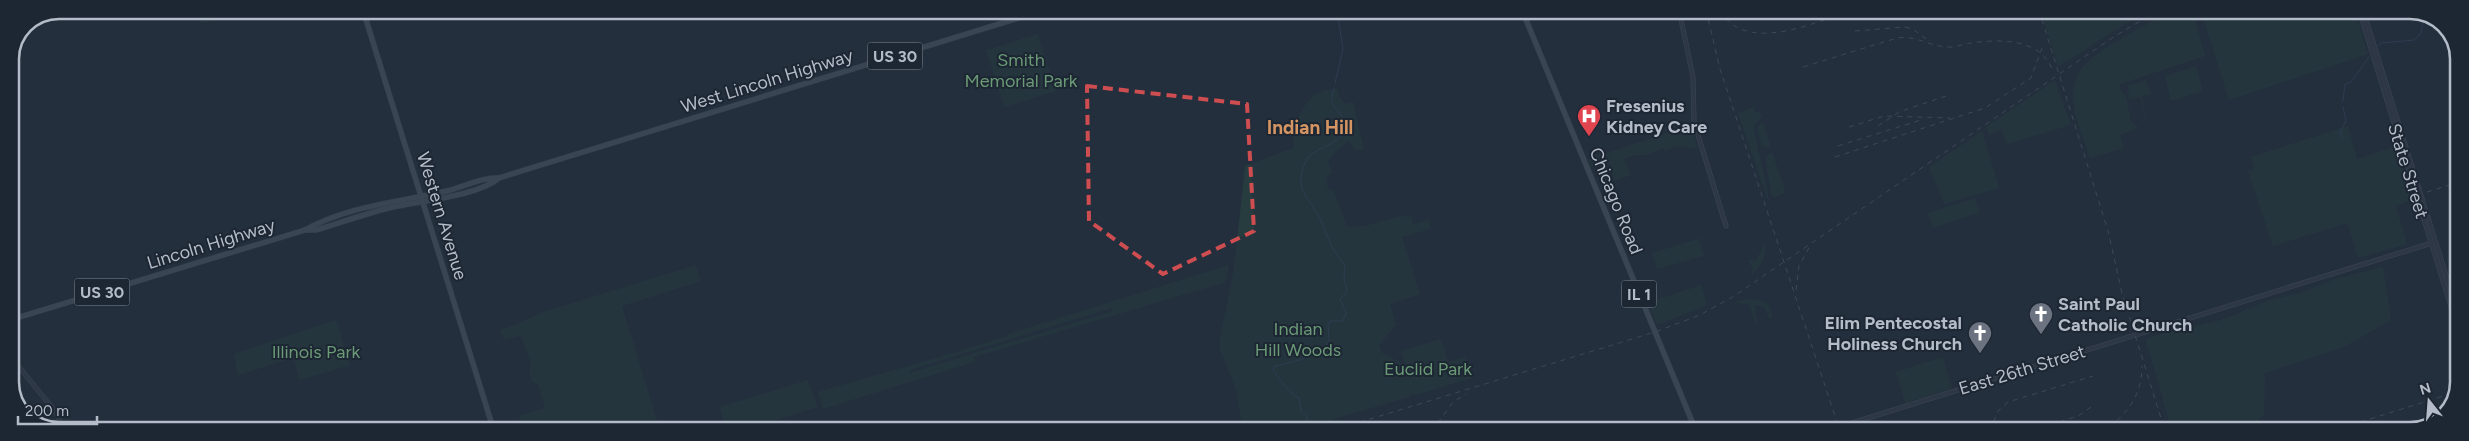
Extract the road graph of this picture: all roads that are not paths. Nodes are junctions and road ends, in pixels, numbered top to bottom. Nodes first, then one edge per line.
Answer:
1 (366, 19) edge
2 (1015, 19) edge
3 (1526, 19) edge
4 (1681, 19) edge
5 (2362, 19) edge
6 (2367, 19) edge
7 (422, 198) junction
8 (1726, 226) dead end
9 (2433, 243) junction
10 (2450, 293) edge
11 (2450, 304) edge
12 (19, 317) edge
13 (19, 367) edge
14 (61, 422) edge
15 (491, 422) edge
16 (1692, 422) edge
17 (1855, 422) edge

1 - 7 main road, Western Avenue
2 - 7 main road, West Lincoln Highway / US 30
3 - 16 main road, Chicago Road / IL 1
4 - 8 street
5 - 9 street, State Street
6 - 9 street, State Street
7 - 12 main road, Lincoln Highway / US 30
7 - 15 main road, Western Avenue
9 - 10 street, State Street
9 - 11 street, State Street
9 - 17 street, East 26th Street
13 - 14 street

